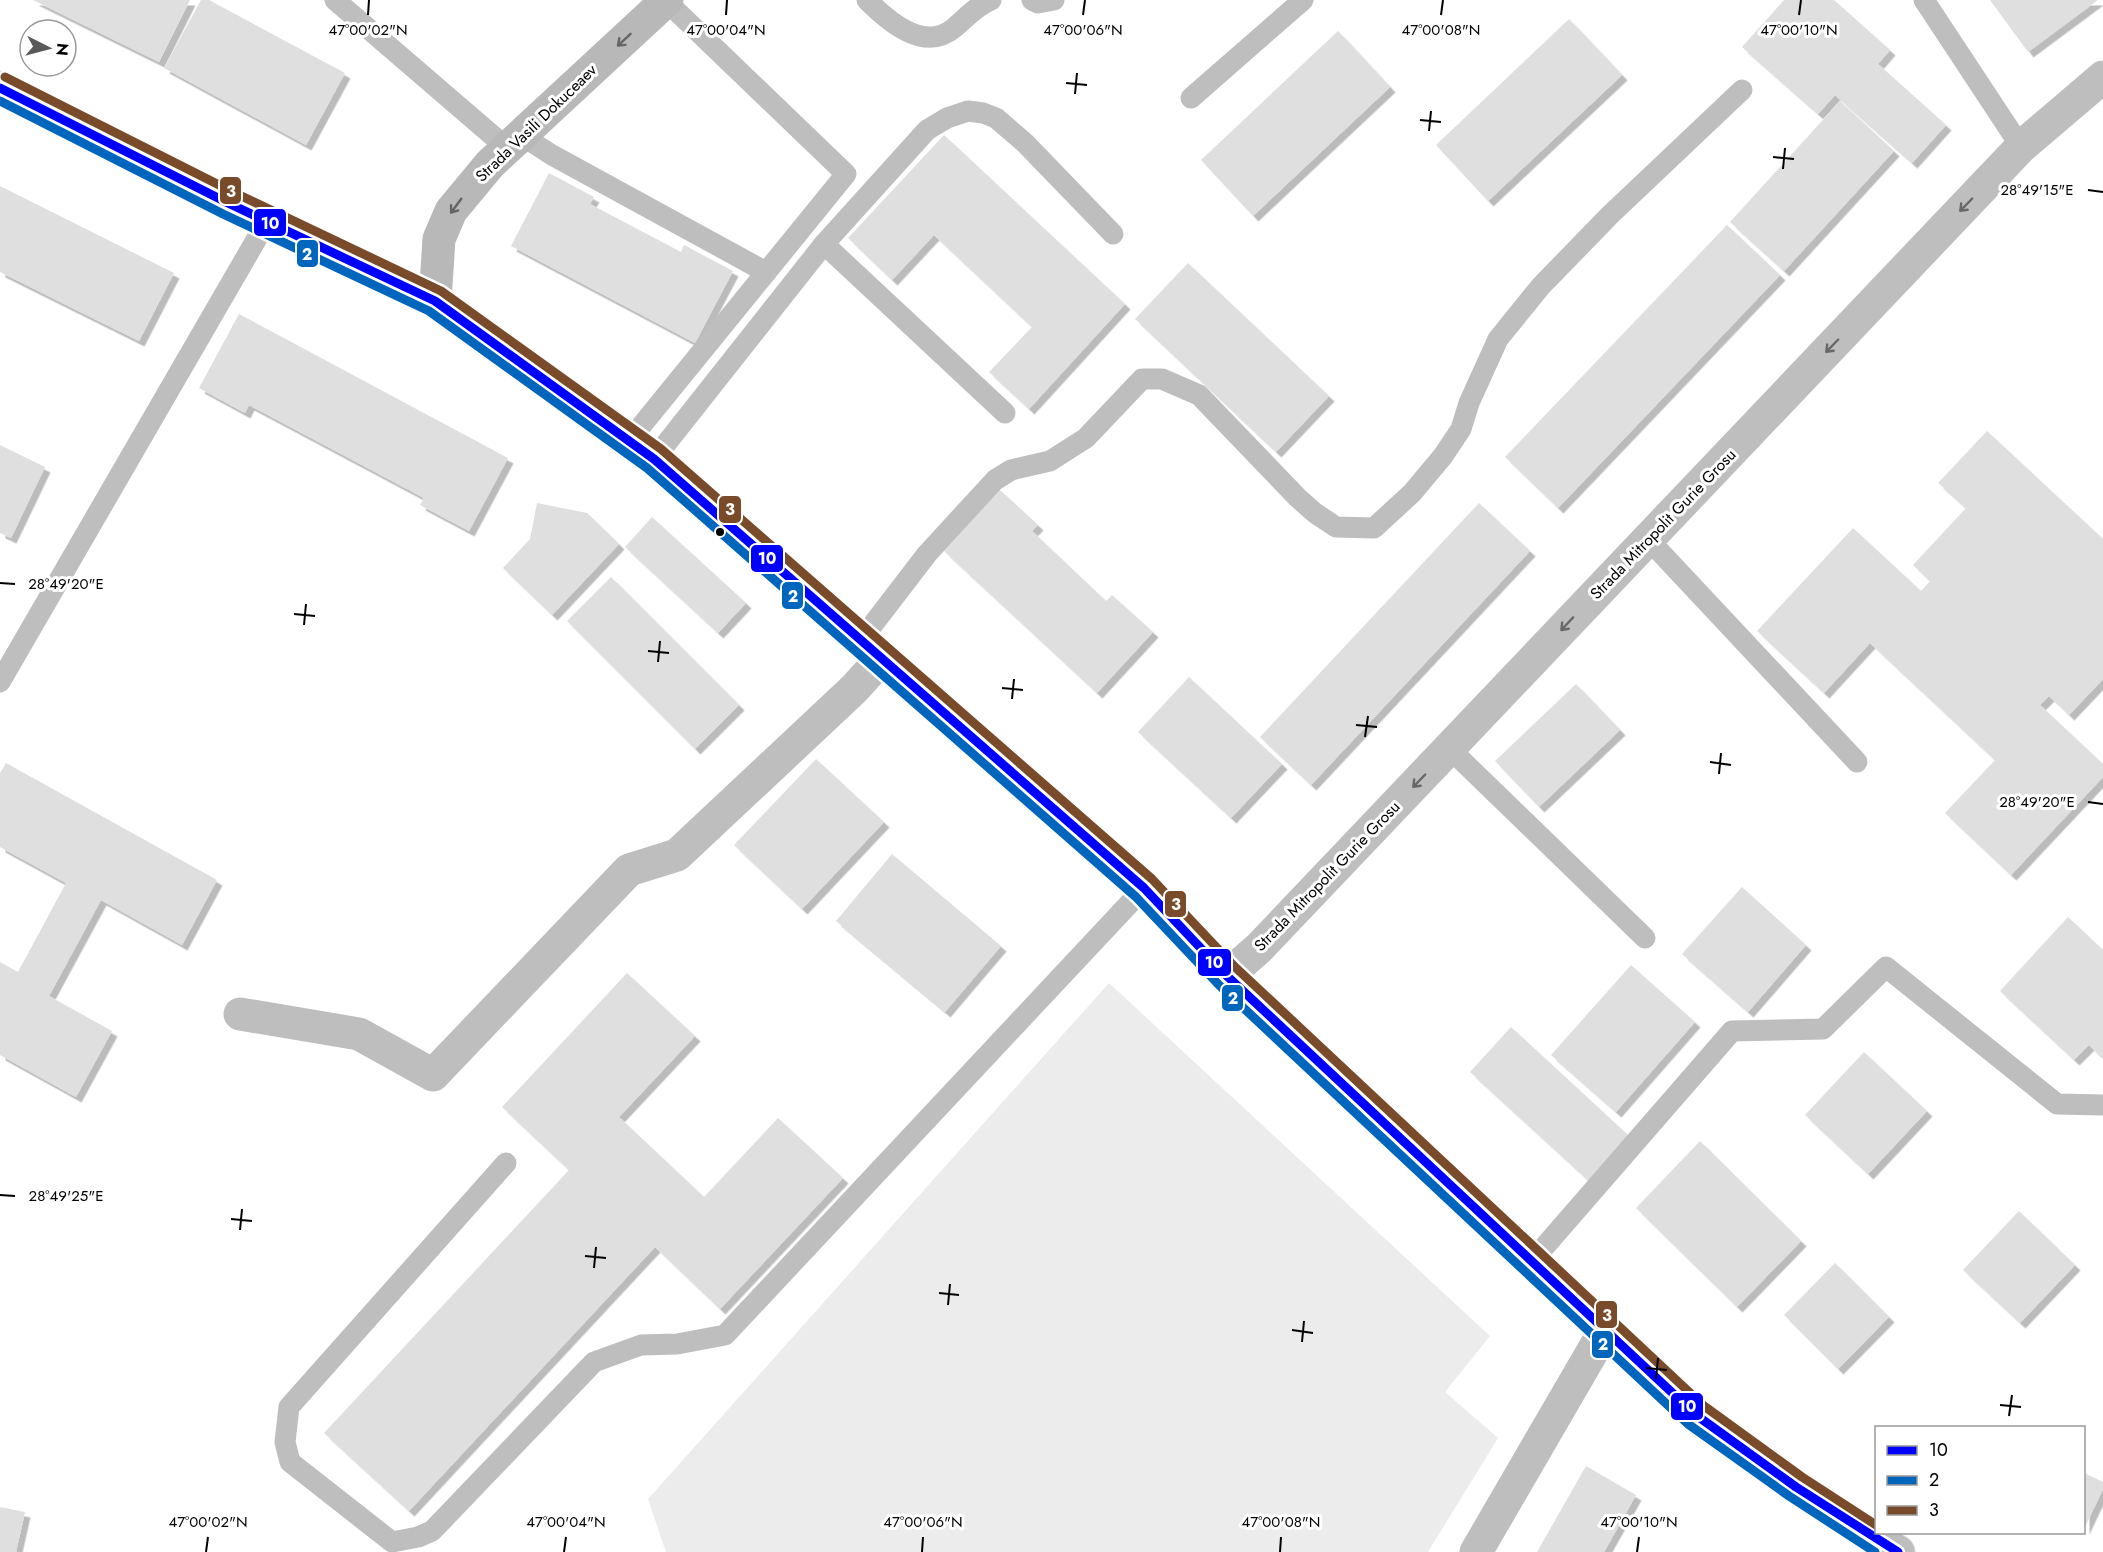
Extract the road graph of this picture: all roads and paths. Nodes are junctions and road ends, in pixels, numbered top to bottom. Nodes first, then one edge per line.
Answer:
1 (335, 0) edge
2 (666, 0) edge
3 (867, 0) edge
4 (991, 0) edge
5 (1032, 0) edge
6 (1054, 0) edge
7 (1303, 0) edge
8 (1924, 0) edge
9 (2103, 77) edge
10 (0, 88) edge
11 (1742, 90) dead end
12 (1191, 98) dead end
13 (514, 142) junction
14 (2021, 147) junction
15 (267, 221) junction
16 (1113, 234) dead end
17 (824, 244) junction
18 (766, 272) junction
19 (435, 301) junction
20 (1005, 413) dead end
21 (642, 450) junction
22 (1648, 539) junction
23 (872, 649) junction
24 (0, 682) edge
25 (1450, 748) junction
26 (1857, 762) dead end
27 (1144, 888) junction
28 (1645, 938) dead end
29 (1227, 976) junction
30 (240, 1014) dead end
31 (2103, 1105) edge
32 (506, 1163) dead end
33 (1532, 1261) junction
34 (1605, 1330) junction
35 (1476, 1552) edge
36 (1898, 1552) edge

1 - 13 lane
2 -> 13 main road, Strada Vasili Dokuceaev
2 - 18 lane
3 - 4 lane
5 - 6 lane
7 - 12 lane
8 - 14 lane
9 - 14 main road, Strada Mitropolit Gurie Grosu
10 - 15 main road
11 - 23 lane
13 - 18 lane
13 -> 19 main road, Strada Vasili Dokuceaev
14 -> 22 main road, Strada Mitropolit Gurie Grosu
15 - 19 main road
15 - 24 lane
16 - 17 lane
17 - 20 lane
17 - 21 lane
18 - 21 lane
19 - 21 main road
21 - 23 main road
22 -> 25 main road, Strada Mitropolit Gurie Grosu
22 - 26 lane
23 - 27 main road
23 - 30 main road
25 - 28 lane
25 -> 29 main road, Strada Mitropolit Gurie Grosu
27 - 29 main road
27 - 32 lane
29 - 33 main road
31 - 33 lane
33 - 34 main road
34 - 35 main road
34 - 36 main road

